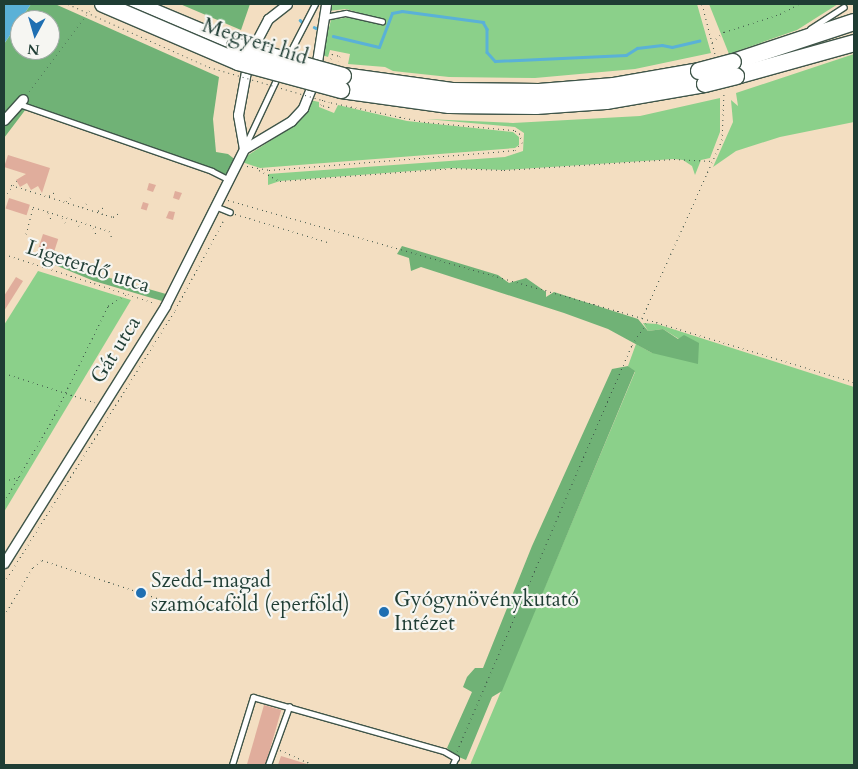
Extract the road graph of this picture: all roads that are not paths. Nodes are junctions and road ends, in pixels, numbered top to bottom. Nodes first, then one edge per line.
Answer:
1 (103, 4) edge
2 (135, 4) edge
3 (287, 4) edge
4 (315, 4) edge
5 (326, 4) edge
6 (844, 7) dead end
7 (325, 17) junction
8 (382, 21) dead end
9 (854, 22) edge
10 (854, 43) edge
11 (780, 48) junction
12 (728, 67) junction
13 (702, 77) junction
14 (338, 93) junction
15 (21, 101) joint
16 (4, 120) edge
17 (244, 149) junction
18 (228, 179) junction
19 (215, 206) junction
20 (230, 212) road end
21 (4, 563) edge
22 (289, 707) junction
23 (232, 765) edge
24 (268, 765) edge
25 (453, 765) edge

1 - 14 highway, Megyeri híd, bridge
2 - 14 highway, Megyeri híd, bridge
3 - 17 street
4 - 17 lane
5 - 7 street, Gát utca
6 - 11 lane
7 - 8 lane
7 - 17 street, Gát utca
9 - 11 highway
10 - 12 highway
11 - 12 highway
12 - 13 highway, bridge
13 - 14 highway
13 - 14 highway
15 - 16 street
15 - 18 lane
17 - 18 street, Gát utca
18 - 19 street, Gát utca
19 - 20 lane
19 - 21 street, Gát utca
22 - 23 lane
22 - 24 lane
22 - 25 lane

